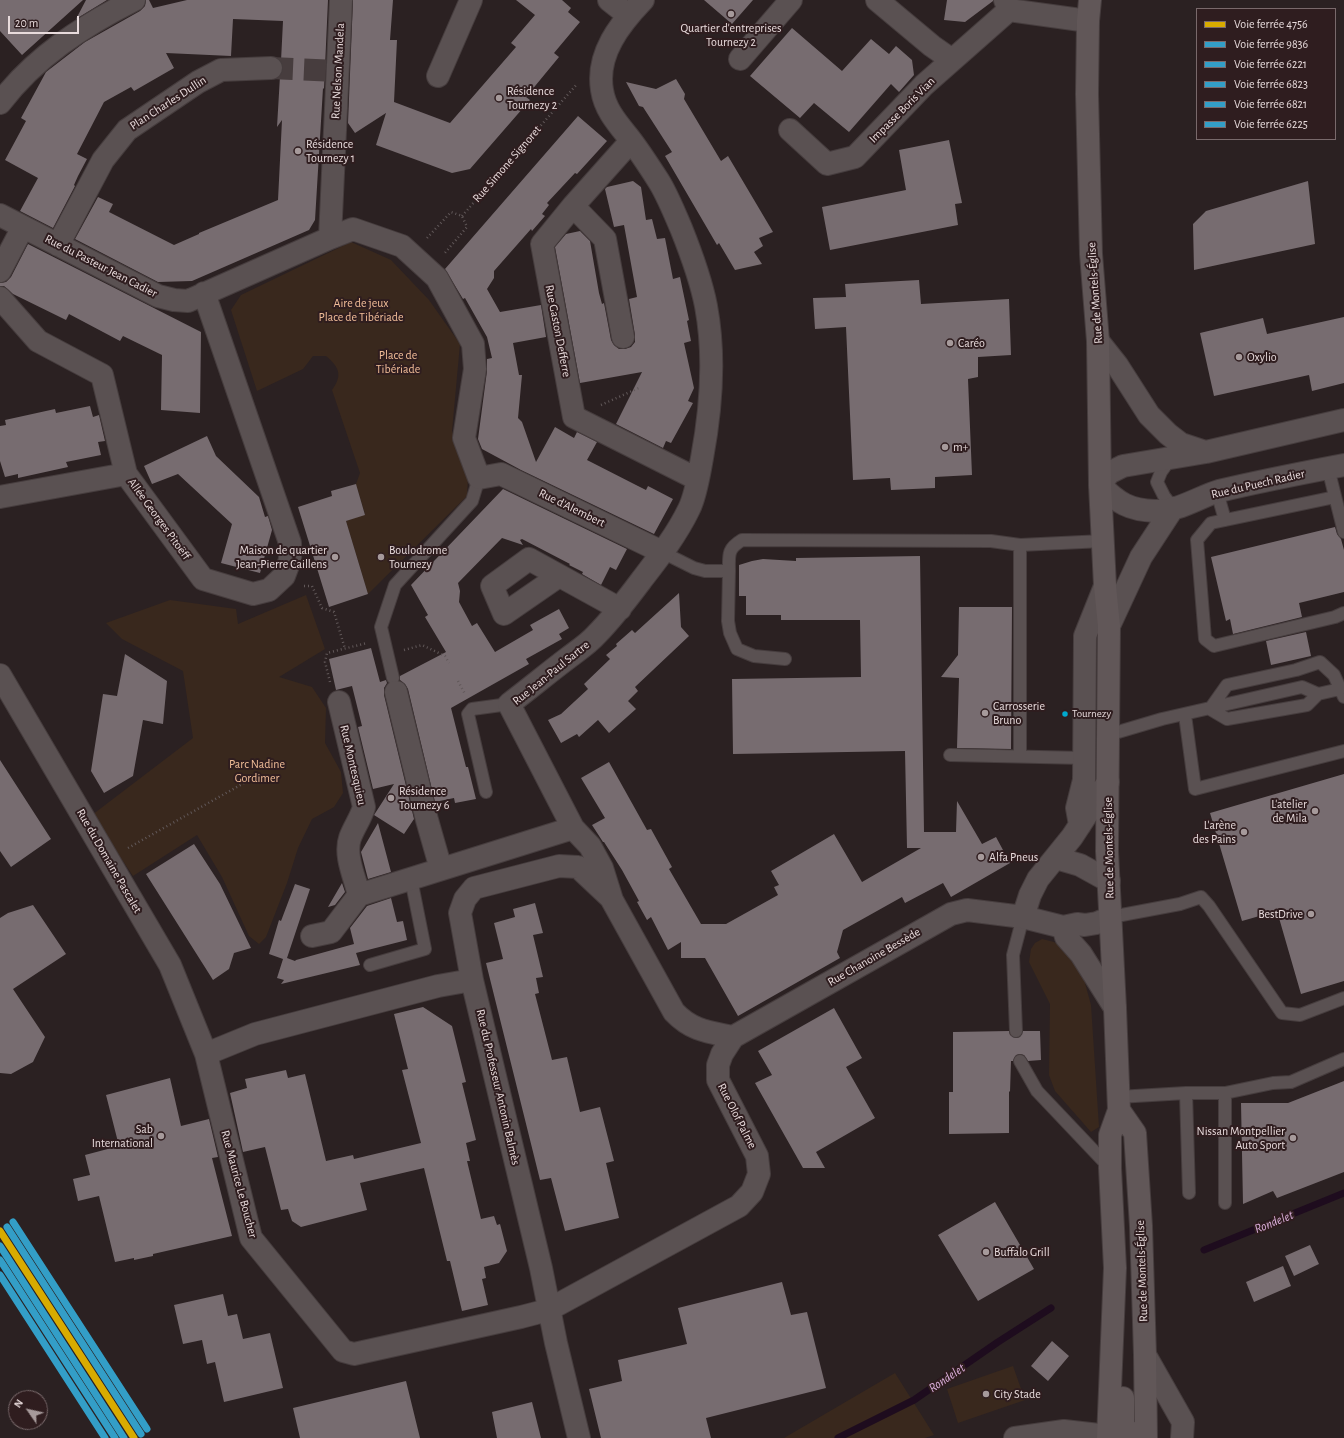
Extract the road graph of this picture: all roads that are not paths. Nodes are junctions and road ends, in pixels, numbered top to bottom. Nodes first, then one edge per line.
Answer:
1 (134, 0) edge
2 (341, 0) edge
3 (471, 0) edge
4 (609, 0) edge
5 (791, 0) edge
6 (877, 0) edge
7 (1007, 5) edge
8 (635, 8) edge
9 (1089, 11) edge
10 (740, 59) dead end
11 (952, 60) junction
12 (271, 68) tunnel mouth
13 (438, 76) dead end
14 (0, 103) edge
15 (790, 130) dead end
16 (631, 141) junction
17 (573, 206) junction
18 (0, 215) edge
19 (23, 227) junction
20 (330, 238) junction
21 (58, 245) junction
22 (0, 271) edge
23 (204, 293) junction
24 (0, 298) edge
25 (623, 337) dead end
26 (1098, 341) junction
27 (1344, 420) edge
28 (1206, 452) junction
29 (1170, 458) junction
30 (1336, 466) edge
31 (126, 474) junction
32 (479, 478) junction
33 (698, 479) junction
34 (1100, 485) junction
35 (1217, 492) junction
36 (0, 497) edge
37 (1335, 497) junction
38 (1173, 508) junction
39 (1225, 520) junction
40 (1344, 532) edge
41 (1103, 541) junction
42 (1020, 545) junction
43 (662, 552) junction
44 (729, 571) junction
45 (559, 576) dead end
46 (1105, 586) junction
47 (620, 609) junction
48 (1344, 613) edge
49 (1109, 626) junction
50 (785, 659) dead end
51 (0, 675) edge
52 (395, 685) joint
53 (1342, 693) edge
54 (1318, 694) junction
55 (339, 702) road end
56 (509, 704) junction
57 (1210, 709) junction
58 (1185, 715) junction
59 (1108, 735) junction
60 (1344, 751) edge
61 (950, 755) dead end
62 (1020, 756) junction
63 (1084, 758) junction
64 (1108, 782) junction
65 (486, 792) dead end
66 (1080, 825) junction
67 (573, 828) junction
68 (1056, 858) junction
69 (441, 869) junction
70 (411, 879) junction
71 (1109, 881) junction
72 (359, 895) junction
73 (612, 900) junction
74 (1023, 917) junction
75 (1111, 917) junction
76 (1063, 927) junction
77 (312, 936) dead end
78 (370, 965) dead end
79 (472, 980) junction
80 (1344, 998) edge
81 (1115, 1008) junction
82 (1016, 1031) dead end
83 (733, 1037) junction
84 (206, 1054) junction
85 (1344, 1059) edge
86 (1020, 1060) dead end
87 (1186, 1093) junction
88 (1225, 1093) junction
89 (1118, 1103) junction
90 (1110, 1168) junction
91 (1189, 1193) dead end
92 (1225, 1203) dead end
93 (1115, 1268) junction
94 (548, 1310) junction
95 (1145, 1355) junction
96 (1108, 1437) edge
97 (579, 1438) edge
98 (1015, 1438) edge
99 (1134, 1438) edge
100 (1146, 1438) edge
101 (1182, 1438) edge

1 - 14 street
2 - 20 street, Rue Nelson Mandela
3 - 13 street
4 - 8 street
5 - 10 street
6 - 11 street
7 - 9 street
7 - 11 street, Impasse Boris Vian
8 - 16 street, Rue Jean-Paul Sartre
9 - 26 main road, Rue de Montels-Église
11 - 15 street, Impasse Boris Vian
12 - 21 street, Plan Charles Dullin
16 - 17 street, Rue Gaston Defferre
16 - 33 street, Rue Jean-Paul Sartre
17 - 25 street
17 - 33 street, Rue Gaston Defferre
18 - 19 street, Rue du Pasteur Jean Cadier
19 - 21 street, Rue du Pasteur Jean Cadier
19 - 22 street
20 - 23 street
20 - 32 street
21 - 23 street, Rue du Pasteur Jean Cadier
23 - 31 street, Allée Georges Pitoëff
24 - 31 street, Allée Georges Pitoëff
26 - 28 street
26 - 34 main road, Rue de Montels-Église
27 - 28 street
28 - 29 street
29 - 34 street
29 - 38 lane
30 - 35 street, Rue du Puech Radier
30 - 37 lane
31 - 36 street
32 - 43 street, Rue d'Alembert
32 - 52 lane
33 - 43 street, Rue Jean-Paul Sartre
34 - 38 street, Rue du Puech Radier
34 - 41 main road, Rue de Montels-Église
35 - 38 street, Rue du Puech Radier
35 - 39 lane
37 - 39 lane
37 - 40 lane
38 - 49 street
39 - 48 lane
41 - 42 lane
41 - 46 main road, Rue de Montels-Église
42 - 44 lane
42 - 62 lane
43 - 44 lane
43 - 47 street, Rue Jean-Paul Sartre
44 - 50 lane
45 - 47 street
46 - 49 main road, Rue de Montels-Église
46 - 63 street, Rue de Montels-Église
47 - 56 street, Rue Jean-Paul Sartre
49 - 59 main road, Rue de Montels-Église
51 - 84 street, Rue du Domaine Pascalet
52 - 69 street
53 - 54 lane
53 - 57 lane
54 - 57 lane
54 - 57 lane
55 - 72 street, Rue Montesquieu
56 - 65 lane
56 - 67 street, Rue Jean-Paul Sartre
57 - 58 lane
58 - 59 lane
58 - 60 lane
59 - 64 main road, Rue de Montels-Église
61 - 62 lane
62 - 63 lane
63 - 66 street, Rue de Montels-Église
64 - 66 street
64 - 71 main road, Rue de Montels-Église
66 - 68 street
67 - 69 street
67 - 73 street
68 - 71 street
68 - 74 street
69 - 70 street
70 - 72 street
70 - 78 lane
71 - 75 main road, Rue de Montels-Église
72 - 77 street
73 - 79 street, Rue du Professeur Antonin Balmès
73 - 83 street
74 - 76 street, Rue Chanoine Bessède
74 - 82 lane
74 - 83 street, Rue Chanoine Bessède
75 - 76 street, Rue Chanoine Bessède
75 - 80 lane
75 - 81 main road, Rue de Montels-Église
76 - 81 street
79 - 84 street
79 - 94 street, Rue du Professeur Antonin Balmès
81 - 89 main road, Rue de Montels-Église
83 - 94 street, Rue Olof Palme
84 - 94 street, Rue Maurice Le Boucher
85 - 88 lane
86 - 90 lane
87 - 88 lane
87 - 89 lane
87 - 91 lane
88 - 92 lane
89 - 90 main road, Rue de Montels-Église
89 - 95 main road, Rue de Montels-Église
90 - 93 main road, Rue de Montels-Église
93 - 96 main road, Rue de Montels-Église
93 - 99 main road
94 - 97 street, Rue du Professeur Antonin Balmès
95 - 100 main road, Rue de Montels-Église
95 - 101 street
96 - 98 street

